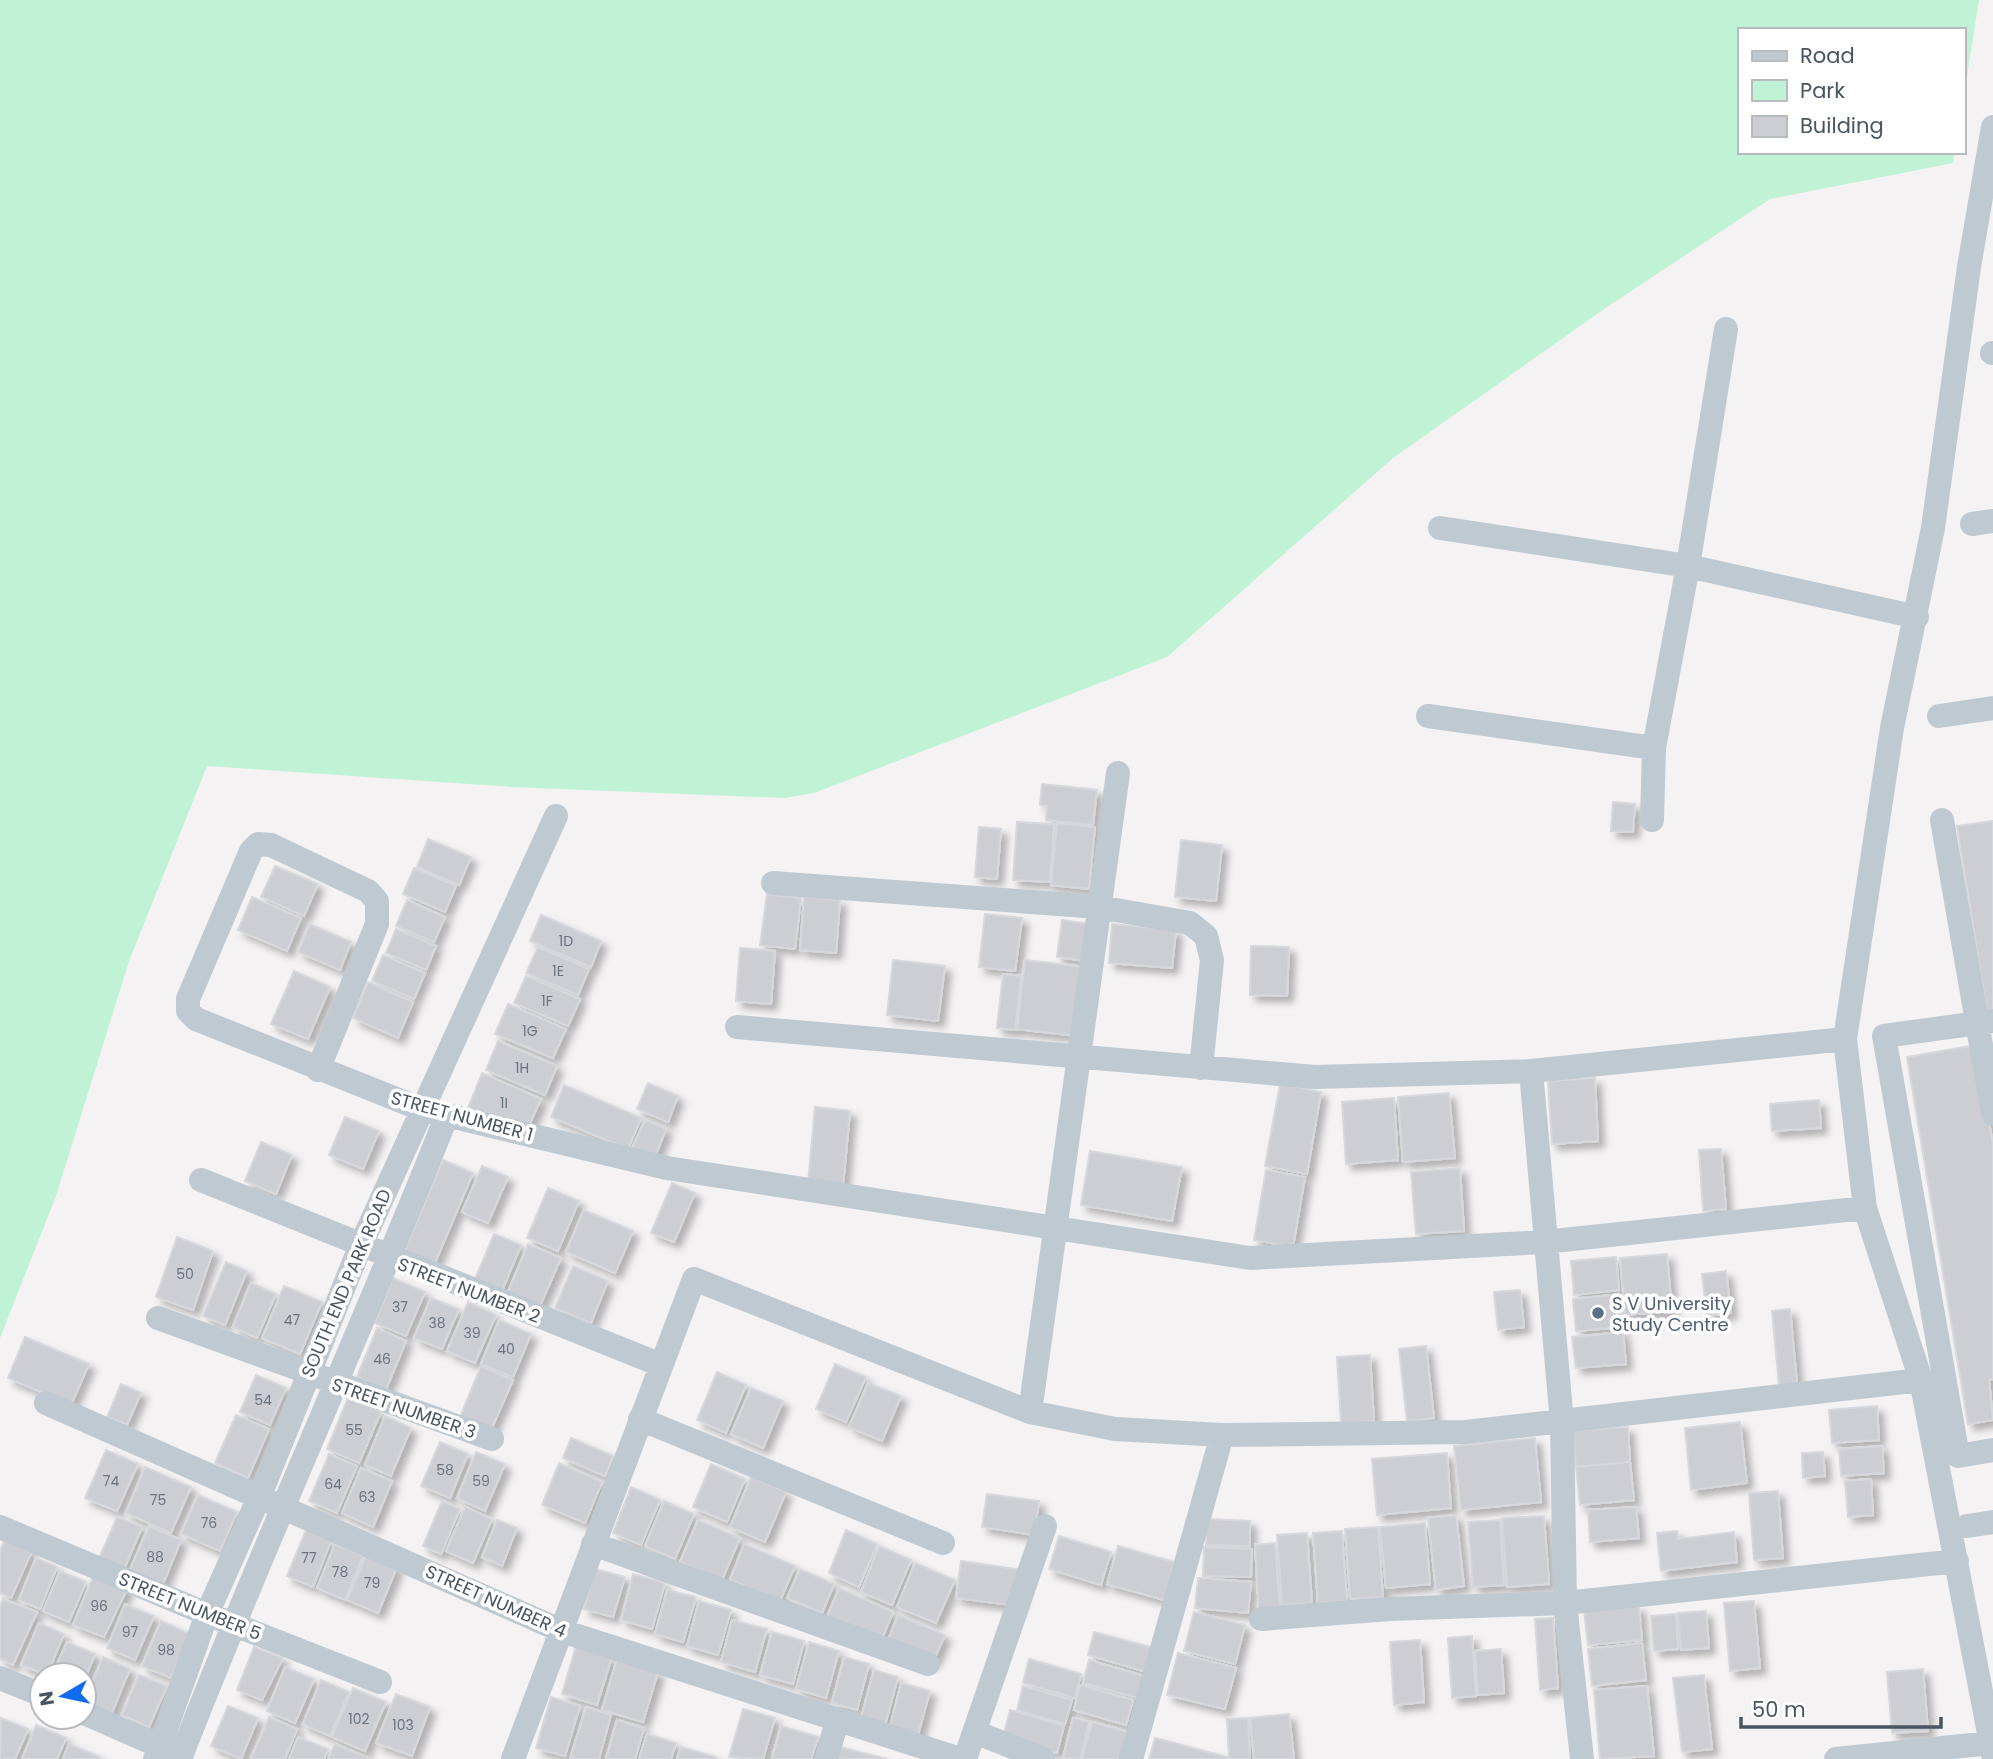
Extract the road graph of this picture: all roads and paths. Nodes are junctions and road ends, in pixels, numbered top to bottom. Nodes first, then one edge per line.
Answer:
1 (1993, 127) edge
2 (1726, 330) dead end
3 (1440, 528) dead end
4 (1688, 566) junction
5 (1917, 617) junction
6 (1993, 708) edge
7 (1428, 716) dead end
8 (1939, 716) dead end
9 (1654, 748) junction
10 (1118, 773) dead end
11 (556, 816) dead end
12 (1652, 820) dead end
13 (1942, 820) dead end
14 (772, 883) dead end
15 (1099, 907) junction
16 (1985, 1022) edge
17 (737, 1027) dead end
18 (1845, 1039) junction
19 (1081, 1058) junction
20 (1201, 1068) junction
21 (318, 1070) junction
22 (1531, 1070) junction
23 (421, 1109) junction
24 (1993, 1114) edge
25 (447, 1115) junction
26 (201, 1180) dead end
27 (1865, 1208) junction
28 (1056, 1226) junction
29 (1544, 1242) junction
30 (360, 1247) junction
31 (390, 1259) junction
32 (158, 1318) dead end
33 (661, 1365) junction
34 (307, 1373) junction
35 (1921, 1380) junction
36 (336, 1384) junction
37 (46, 1404) dead end
38 (1030, 1412) junction
39 (640, 1419) junction
40 (1562, 1423) junction
41 (1222, 1435) junction
42 (492, 1439) dead end
43 (1993, 1450) edge
44 (260, 1496) junction
45 (284, 1507) junction
46 (1993, 1522) edge
47 (1045, 1526) dead end
48 (1967, 1526) dead end
49 (0, 1527) edge
50 (943, 1543) dead end
51 (593, 1544) junction
52 (1957, 1561) junction
53 (1565, 1603) junction
54 (207, 1614) junction
55 (1261, 1619) dead end
56 (234, 1625) junction
57 (562, 1631) junction
58 (928, 1664) dead end
59 (0, 1678) edge
60 (380, 1682) dead end
61 (28, 1689) edge
62 (98, 1720) edge
63 (837, 1721) junction
64 (975, 1732) junction
65 (1992, 1748) edge
66 (172, 1756) edge
67 (517, 1758) edge
68 (827, 1759) edge
69 (960, 1759) edge
70 (965, 1759) edge
71 (1044, 1759) edge
72 (1131, 1759) edge
73 (1582, 1759) edge
74 (1836, 1759) edge

1 - 5 street
2 - 4 street
3 - 4 street
4 - 5 street
4 - 9 street
5 - 18 street
6 - 8 street
7 - 9 street
9 - 12 street
10 - 15 street
11 - 23 street, SOUTH END PARK ROAD
13 - 16 street
14 - 15 street
15 - 19 street
15 - 20 street
16 - 24 street
16 - 43 street
17 - 19 street
18 - 22 street
18 - 27 street
19 - 20 street
19 - 28 street
20 - 22 street
21 - 21 street, STREET NUMBER 1
21 - 23 street, STREET NUMBER 1
22 - 29 street
23 - 25 street, STREET NUMBER 1
23 - 30 street, SOUTH END PARK ROAD
25 - 28 street, STREET NUMBER 1
25 - 31 street, SOUTH END PARK ROAD
26 - 30 street, STREET NUMBER 2
27 - 29 street, STREET NUMBER 1
27 - 35 street
28 - 29 street, STREET NUMBER 1
28 - 38 street
29 - 40 street
30 - 31 street, STREET NUMBER 2
30 - 34 street, SOUTH END PARK ROAD
31 - 33 street, STREET NUMBER 2
31 - 36 street, SOUTH END PARK ROAD
32 - 34 street, STREET NUMBER 3
33 - 38 street
33 - 39 street
34 - 36 street, STREET NUMBER 3
34 - 44 street, SOUTH END PARK ROAD
35 - 40 street
35 - 52 street
36 - 42 street, STREET NUMBER 3
36 - 45 street, SOUTH END PARK ROAD
37 - 44 street, STREET NUMBER 4
38 - 41 street
39 - 50 street
39 - 51 street
40 - 41 street
40 - 53 street
41 - 72 street
44 - 45 street, STREET NUMBER 4
44 - 54 street, SOUTH END PARK ROAD
45 - 56 street, SOUTH END PARK ROAD
45 - 57 street, STREET NUMBER 4
46 - 48 street
47 - 64 street
49 - 54 street, STREET NUMBER 5
51 - 57 street
51 - 58 street
52 - 53 street
52 - 65 street
53 - 55 street
53 - 73 street
54 - 56 street, STREET NUMBER 5
54 - 66 street, SOUTH END PARK ROAD
56 - 60 street, STREET NUMBER 5
56 - 66 street, SOUTH END PARK ROAD
57 - 63 street, STREET NUMBER 4
57 - 67 street
59 - 61 street
62 - 66 street
63 - 68 street
63 - 69 street, STREET NUMBER 4
64 - 70 street
64 - 71 street
65 - 74 street

